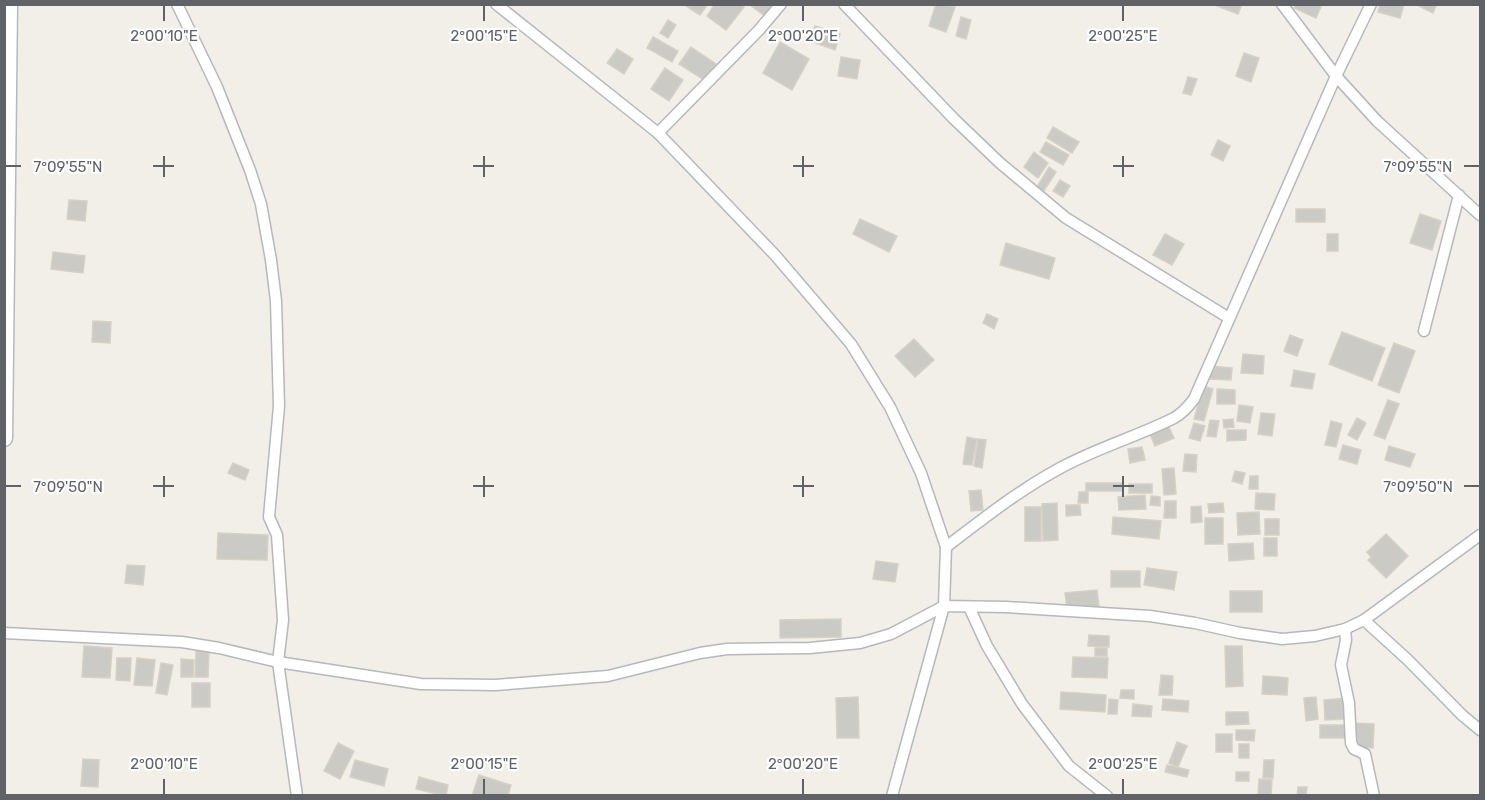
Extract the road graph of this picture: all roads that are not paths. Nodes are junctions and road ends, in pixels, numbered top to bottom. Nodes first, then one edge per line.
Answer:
1 (9, 4) edge
2 (177, 4) edge
3 (496, 4) edge
4 (781, 4) edge
5 (844, 4) edge
6 (1282, 4) edge
7 (1371, 4) edge
8 (1336, 76) junction
9 (658, 134) junction
10 (1459, 195) junction
11 (1480, 214) edge
12 (1229, 318) junction
13 (1424, 331) dead end
14 (4, 438) edge
15 (1480, 534) edge
16 (946, 547) junction
17 (944, 606) junction
18 (969, 607) junction
19 (1364, 620) junction
20 (1345, 629) junction
21 (4, 633) edge
22 (278, 662) junction
23 (1480, 730) edge
24 (297, 795) edge
25 (892, 795) edge
26 (1107, 795) edge
27 (1374, 795) edge

1 - 14 street
2 - 22 street
3 - 9 street
4 - 9 street
5 - 12 street
6 - 8 street
7 - 8 street
8 - 10 street
8 - 12 street
9 - 16 street
10 - 11 street
10 - 13 street
12 - 16 street
15 - 19 street
16 - 17 street
17 - 18 street
17 - 22 street
17 - 25 street
18 - 20 street
18 - 26 street
19 - 20 street
19 - 23 street
20 - 27 street
21 - 22 street
22 - 24 street

